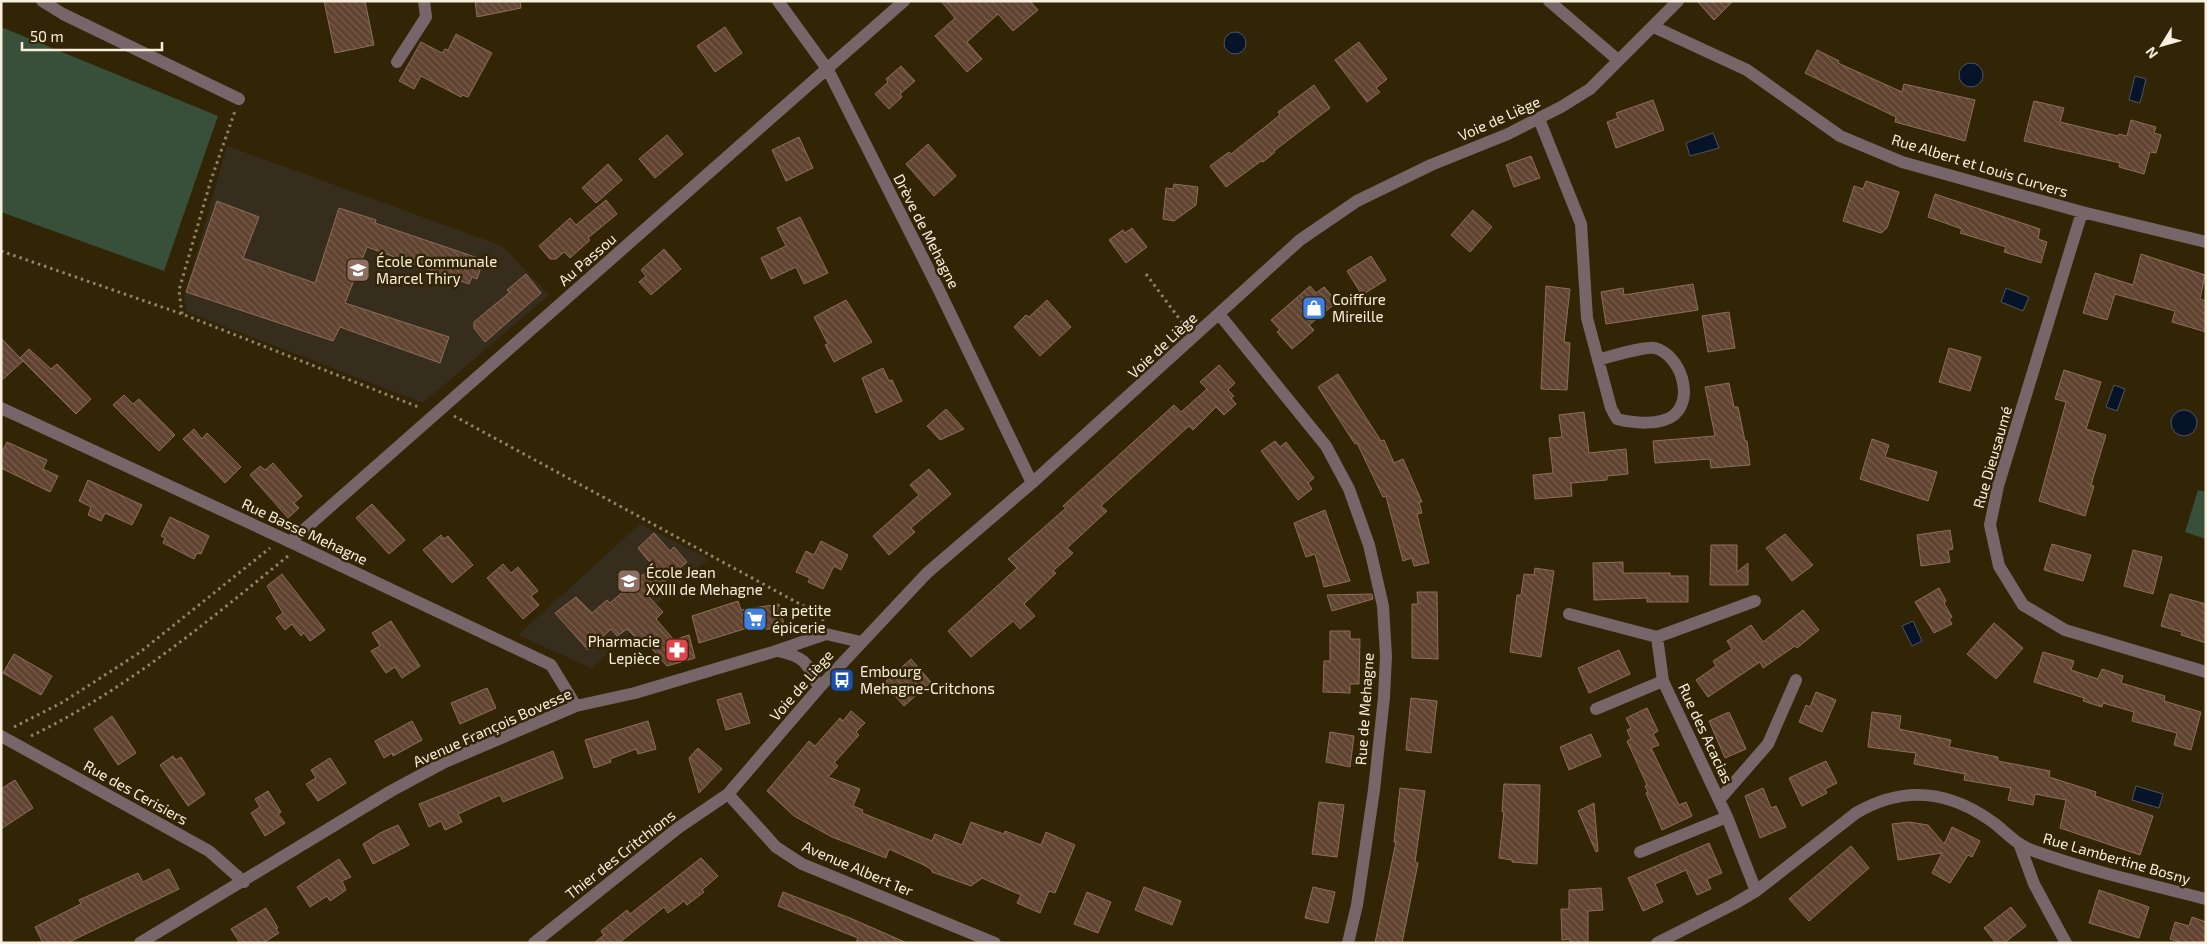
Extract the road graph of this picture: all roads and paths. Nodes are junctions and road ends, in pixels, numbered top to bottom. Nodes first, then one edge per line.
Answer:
1 (42, 1) edge
2 (424, 1) edge
3 (778, 1) edge
4 (904, 1) edge
5 (1549, 1) edge
6 (1678, 1) edge
7 (1654, 27) junction
8 (1618, 60) junction
9 (398, 62) dead end
10 (828, 70) junction
11 (239, 99) joint
12 (1539, 119) junction
13 (2082, 212) junction
14 (2206, 242) edge
15 (1, 251) edge
16 (1146, 274) dead end
17 (182, 314) junction
18 (1219, 314) junction
19 (1193, 338) junction
20 (1598, 360) junction
21 (1, 408) edge
22 (440, 409) junction
23 (1032, 483) junction
24 (291, 542) junction
25 (1755, 601) dead end
26 (1569, 614) dead end
27 (826, 634) junction
28 (1658, 637) junction
29 (861, 642) junction
30 (776, 651) junction
31 (2206, 672) edge
32 (1796, 680) dead end
33 (1663, 681) junction
34 (819, 688) junction
35 (576, 706) junction
36 (1596, 709) dead end
37 (7, 738) edge
38 (728, 794) junction
39 (1719, 800) junction
40 (1727, 818) junction
41 (2020, 846) junction
42 (1640, 852) dead end
43 (244, 882) junction
44 (1756, 891) junction
45 (2206, 900) edge
46 (140, 943) edge
47 (534, 943) edge
48 (995, 943) edge
49 (1348, 943) edge
50 (1657, 943) edge
51 (2066, 943) edge

1 - 11 street
2 - 9 street
3 - 10 street, Drève de Mehagne
4 - 10 street, Au Passou
5 - 8 street
6 - 7 street, Voie de Liège
7 - 8 street, Voie de Liège
7 - 13 street, Rue Albert et Louis Curvers
8 - 12 street, Voie de Liège
10 - 22 street, Au Passou
10 - 23 street, Drève de Mehagne
11 - 17 path
12 - 18 street, Voie de Liège
12 - 20 street
13 - 14 street, Rue Albert et Louis Curvers
13 - 31 street, Rue Dieusaumé
15 - 17 path
16 - 19 path
17 - 22 path
18 - 19 street, Voie de Liège
18 - 49 street, Rue de Mehagne
19 - 23 street, Voie de Liège
20 - 20 street
21 - 24 street, Rue Basse Mehagne
22 - 24 street, Au Passou
22 - 27 path
23 - 29 street, Voie de Liège
24 - 35 street, Rue Basse Mehagne
24 - 37 path
24 - 37 path
25 - 28 street
26 - 28 street
27 - 29 street
27 - 30 street, Avenue François Bovesse
28 - 33 street, Rue des Acacias
29 - 34 street, Voie de Liège
30 - 34 street
30 - 35 street, Avenue François Bovesse
32 - 39 street, Rue des Acacias
33 - 36 street, Rue des Acacias
33 - 39 street, Rue des Acacias
34 - 38 street, Voie de Liège
35 - 43 street, Avenue François Bovesse
37 - 43 street, Rue des Cerisiers
38 - 47 street, Thier des Critchions
38 - 48 street, Avenue Albert 1er
39 - 40 street, Rue des Acacias
40 - 42 street
40 - 44 street, Rue des Acacias
41 - 44 street, Rue Lambertine Bosny
41 - 45 street, Rue Lambertine Bosny
41 - 51 street, Rue Lambertine Bosny
43 - 46 street, Avenue François Bovesse
44 - 50 street

